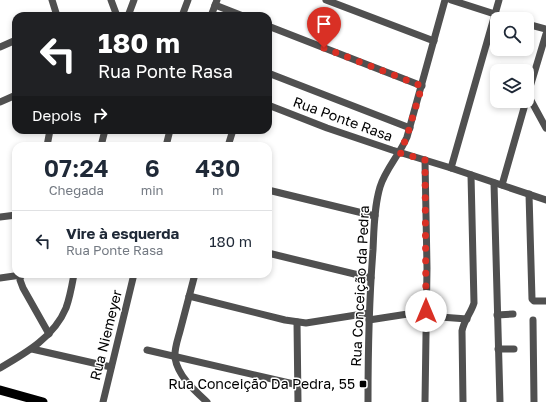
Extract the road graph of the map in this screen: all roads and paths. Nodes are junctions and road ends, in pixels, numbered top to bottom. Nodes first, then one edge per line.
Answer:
1 (52, 0) edge
2 (111, 0) edge
3 (134, 0) edge
4 (188, 0) edge
5 (326, 0) edge
6 (446, 0) edge
7 (451, 0) edge
8 (499, 0) edge
9 (216, 3) edge
10 (56, 12) edge
11 (116, 12) edge
12 (130, 12) edge
13 (184, 12) edge
14 (235, 12) edge
15 (496, 12) edge
16 (490, 13) edge
17 (534, 26) edge
18 (272, 28) edge
19 (546, 29) edge
20 (490, 32) edge
21 (546, 34) edge
22 (434, 41) junction
23 (12, 42) edge
24 (0, 47) edge
25 (534, 74) edge
26 (272, 75) edge
27 (422, 86) junction
28 (12, 97) edge
29 (0, 102) edge
30 (272, 107) edge
31 (524, 108) edge
32 (533, 108) edge
33 (410, 128) junction
34 (546, 128) edge
35 (400, 153) junction
36 (425, 160) junction
37 (451, 168) junction
38 (471, 175) junction
39 (494, 183) junction
40 (502, 185) junction
41 (272, 191) edge
42 (529, 194) junction
43 (546, 200) edge
44 (12, 215) edge
45 (0, 216) edge
46 (375, 216) junction
47 (272, 254) edge
48 (12, 276) edge
49 (0, 278) edge
50 (22, 278) edge
51 (73, 278) edge
52 (133, 278) edge
53 (194, 278) edge
54 (371, 278) junction
55 (189, 296) junction
56 (546, 301) edge
57 (426, 313) junction
58 (513, 314) dead end
59 (497, 315) junction
60 (369, 316) junction
61 (467, 319) junction
62 (535, 321) dead end
63 (297, 322) junction
64 (49, 334) junction
65 (32, 349) junction
66 (498, 349) junction
67 (514, 349) dead end
68 (147, 350) dead end
69 (175, 357) junction
70 (111, 367) junction
71 (0, 368) edge
72 (298, 385) junction
73 (0, 390) edge
74 (43, 402) edge
75 (103, 402) edge
76 (206, 402) edge
77 (298, 402) edge
78 (368, 402) edge
79 (425, 402) edge
80 (463, 402) edge
81 (500, 402) edge
82 (534, 402) edge

1 - 10 street
2 - 11 street
3 - 12 street
4 - 13 street
5 - 22 street
6 - 22 street, Rua Conceição da Pedra
7 - 16 street
8 - 15 street
9 - 14 street
17 - 19 street
18 - 27 street
20 - 37 street
21 - 25 street
22 - 27 street, Rua Conceição da Pedra
23 - 24 street
26 - 33 street
27 - 33 street, Rua Conceição da Pedra
28 - 29 street
30 - 35 street, Rua Ponte Rasa
31 - 40 street
32 - 34 street
33 - 35 street, Rua Conceição da Pedra
35 - 36 street, Rua Ponte Rasa
35 - 46 street, Rua Conceição da Pedra
36 - 37 street, Rua Ponte Rasa
36 - 57 street
37 - 38 street, Rua Ponte Rasa
38 - 39 street, Rua Ponte Rasa
38 - 61 street
39 - 40 street, Rua Ponte Rasa
39 - 59 street
40 - 42 street, Rua Ponte Rasa
41 - 46 street
42 - 43 street, Rua Ponte Rasa
42 - 56 street
44 - 45 street
46 - 54 street, Rua Conceição da Pedra
47 - 54 street
48 - 49 street
50 - 64 street
51 - 64 street
52 - 70 street, Rua Niemeyer
53 - 55 street
54 - 60 street, Rua Conceição da Pedra
55 - 63 street
55 - 69 street
57 - 60 street
57 - 61 street
57 - 79 street
58 - 59 street
59 - 66 street
60 - 63 street
60 - 78 street, Rua Conceição da Pedra
61 - 80 street
62 - 82 street
63 - 72 street
64 - 65 street
65 - 70 street
65 - 71 street
66 - 67 street
66 - 81 street
68 - 69 street
69 - 72 street
69 - 76 street
70 - 75 street, Rua Niemeyer
72 - 77 street
73 - 74 main road

